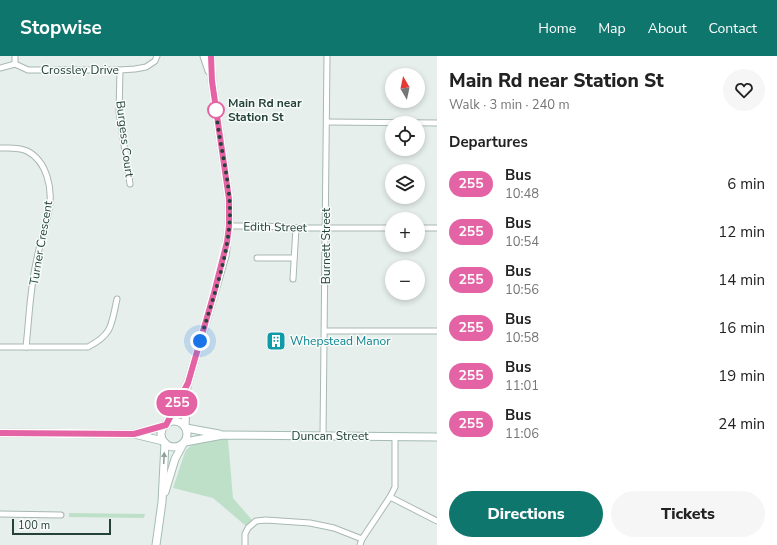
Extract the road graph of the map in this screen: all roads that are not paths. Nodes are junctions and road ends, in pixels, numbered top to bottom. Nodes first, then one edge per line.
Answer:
1 (15, 56) edge
2 (158, 56) edge
3 (204, 56) edge
4 (211, 56) edge
5 (327, 56) edge
6 (15, 64) junction
7 (0, 68) edge
8 (120, 70) junction
9 (212, 81) junction
10 (327, 122) junction
11 (437, 123) edge
12 (0, 148) edge
13 (130, 184) dead end
14 (229, 226) junction
15 (296, 228) junction
16 (326, 228) junction
17 (385, 228) edge
18 (425, 228) edge
19 (437, 228) edge
20 (257, 258) dead end
21 (294, 258) junction
22 (292, 279) dead end
23 (117, 299) dead end
24 (325, 331) junction
25 (437, 331) edge
26 (0, 347) edge
27 (26, 347) junction
28 (188, 383) junction
29 (165, 425) junction
30 (185, 427) junction
31 (0, 433) edge
32 (134, 434) junction
33 (223, 435) junction
34 (323, 436) junction
35 (395, 437) junction
36 (437, 437) edge
37 (164, 442) junction
38 (184, 443) junction
39 (390, 497) junction
40 (162, 502) junction
41 (0, 514) edge
42 (61, 515) dead end
43 (437, 521) edge
44 (362, 539) junction
45 (156, 545) edge
46 (245, 545) edge
47 (360, 545) edge

1 - 6 street
2 - 8 street, Crossley Drive
3 - 9 main road
4 - 9 main road
5 - 10 street, Burnett Street
6 - 7 street
6 - 8 street, Crossley Drive
8 - 13 street, Burgess Court
9 - 14 main road
10 - 11 street
10 - 16 street, Burnett Street
12 - 27 street, Turner Crescent
14 - 15 street, Edith Street
14 - 28 main road
15 - 16 street, Edith Street
15 - 21 street
16 - 17 street, Edith Street
16 - 24 street, Burnett Street
18 - 19 street
20 - 21 street
21 - 22 street
23 - 27 street
24 - 25 street
24 - 34 street, Burnett Street
26 - 27 street
28 - 29 main road
28 - 30 main road
29 - 30 main road
29 - 32 main road
29 - 37 main road
30 - 33 main road, Duncan Street
30 - 38 main road
31 - 32 main road
32 - 37 main road
33 - 34 main road, Duncan Street
33 - 38 main road, Duncan Street
34 - 35 main road, Duncan Street
35 - 36 main road, Duncan Street
35 - 39 street
37 - 38 main road
40 -> 37 main road
38 - 40 main road
39 - 43 street
39 - 44 street
40 - 45 main road
41 - 42 street
44 - 46 street
44 - 47 street

